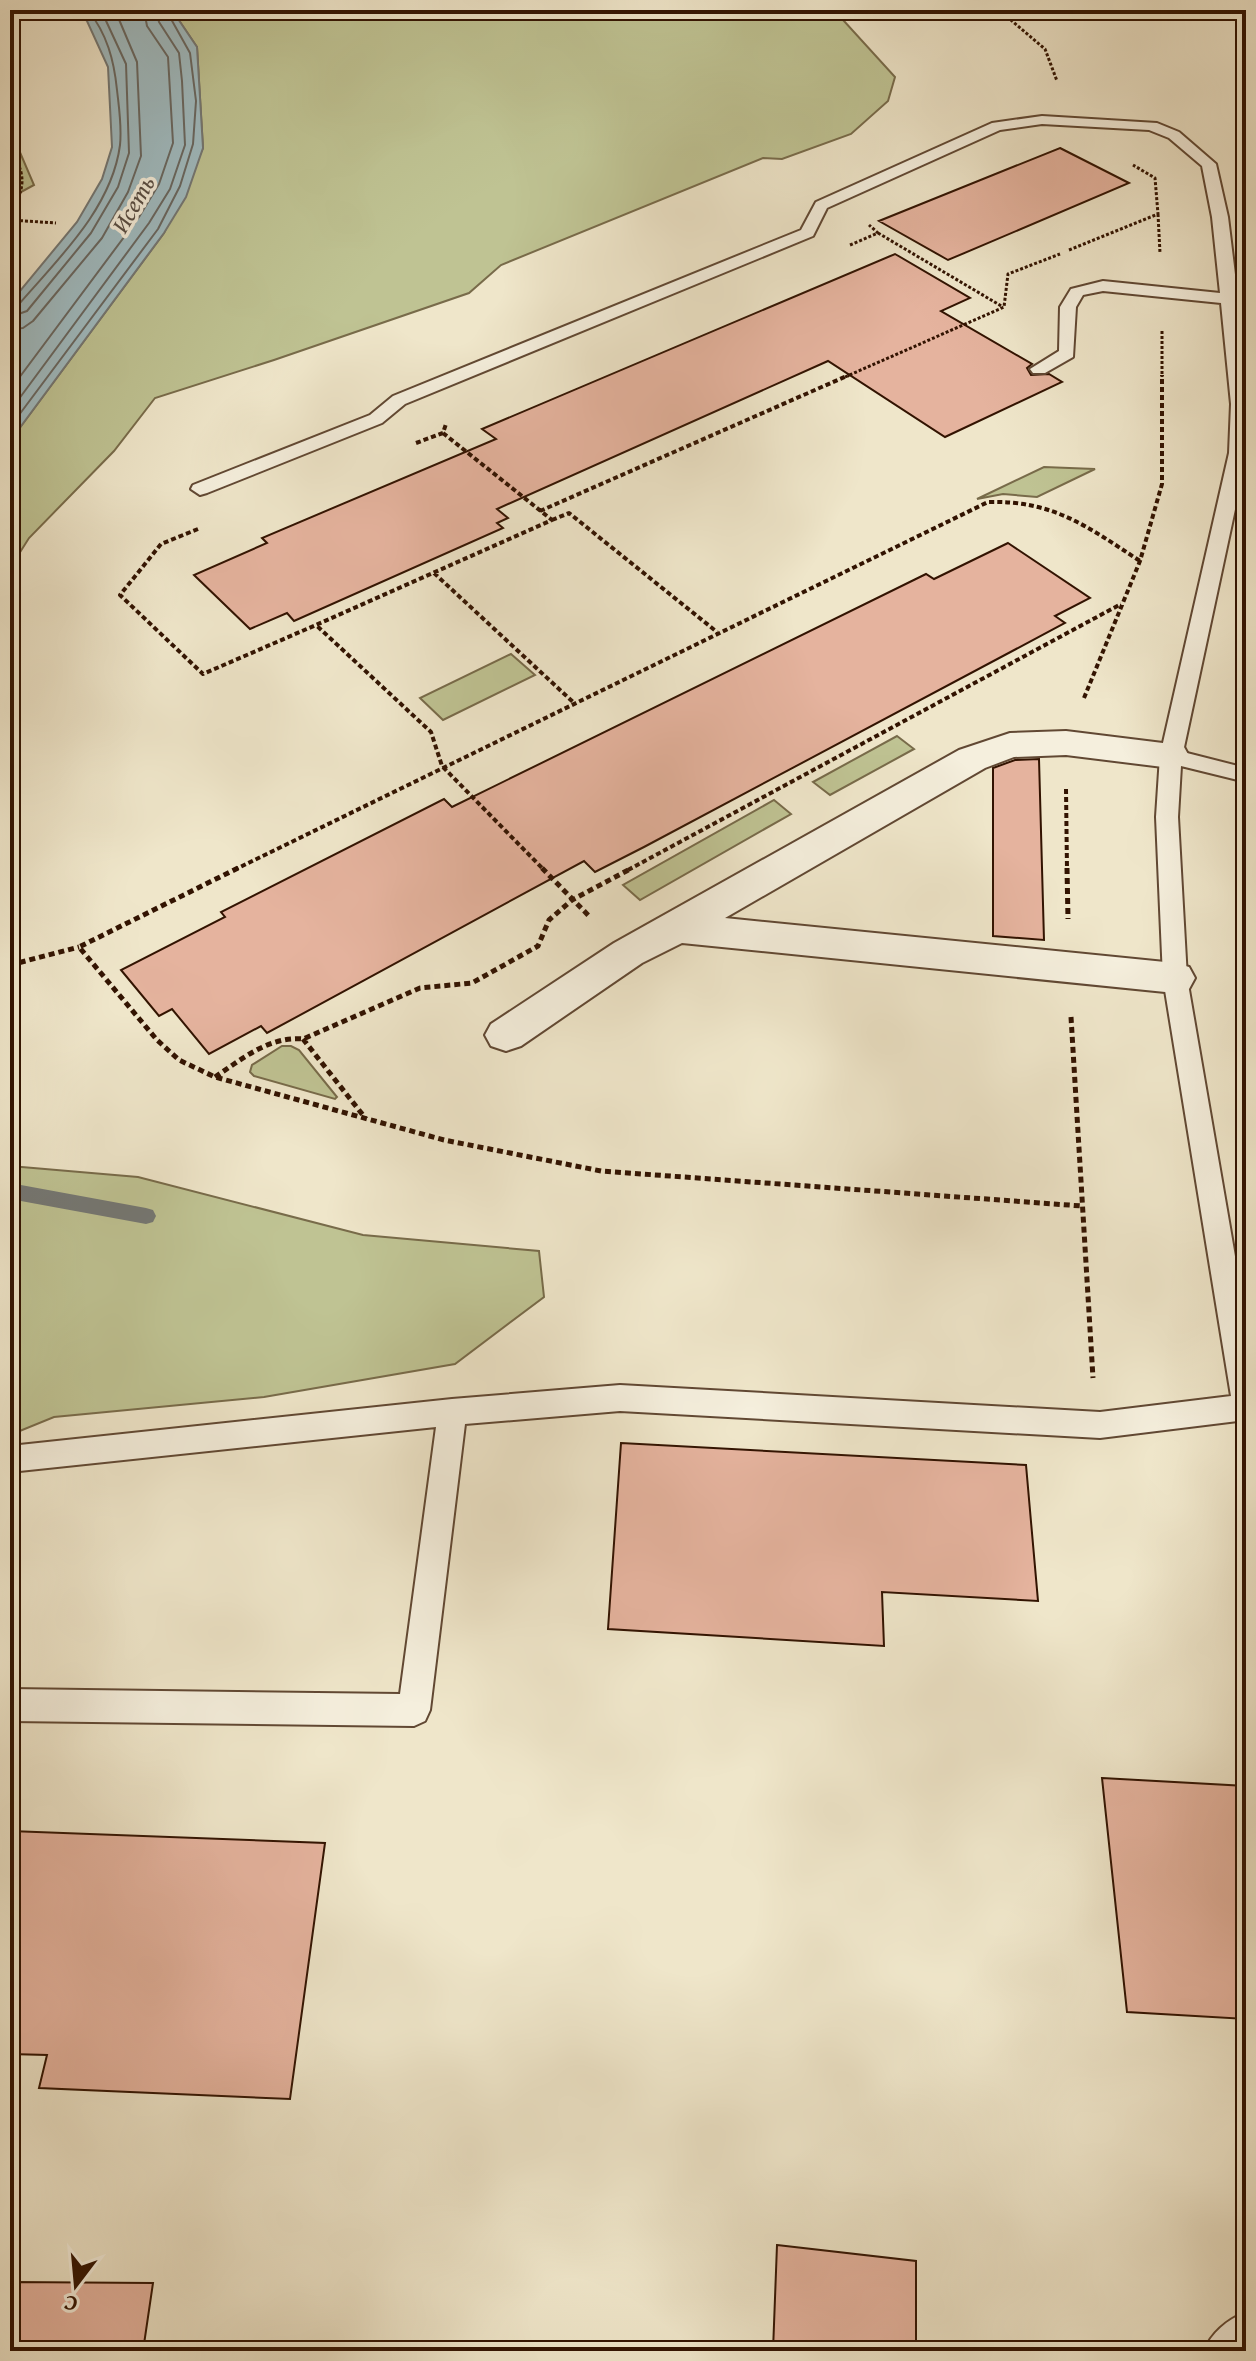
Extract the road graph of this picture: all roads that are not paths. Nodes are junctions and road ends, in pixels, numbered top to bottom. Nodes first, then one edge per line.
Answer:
1 (1230, 299) junction
2 (1039, 369) dead end
3 (1243, 404) edge
4 (200, 489) dead end
5 (1171, 756) junction
6 (1246, 775) edge
7 (677, 928) junction
8 (1175, 978) junction
9 (506, 1035) dead end
10 (1246, 1405) edge
11 (452, 1412) junction
12 (10, 1459) edge
13 (10, 1705) edge
14 (1246, 2331) edge
15 (1223, 2351) edge

1 - 2 lane
1 - 3 lane
1 - 4 lane
3 - 5 lane
5 - 6 lane
5 - 7 street
5 - 8 lane
7 - 8 street
7 - 9 street
8 - 10 lane
10 - 11 lane
11 - 12 lane
11 - 13 lane
14 - 15 lane

